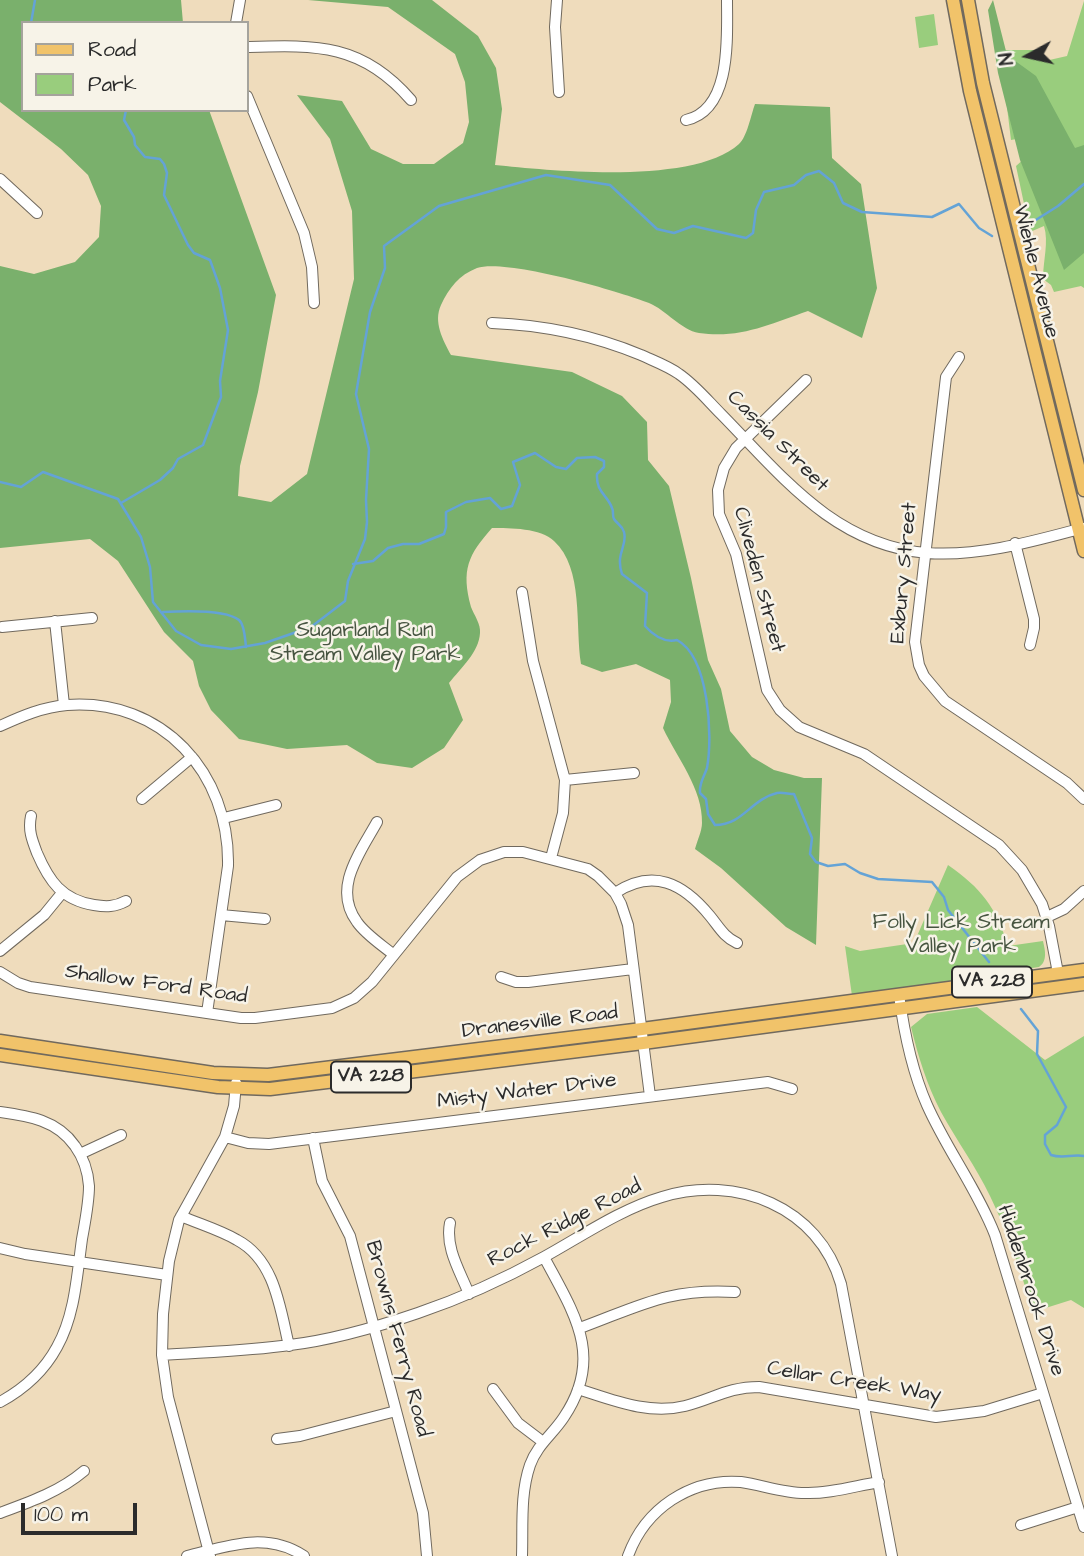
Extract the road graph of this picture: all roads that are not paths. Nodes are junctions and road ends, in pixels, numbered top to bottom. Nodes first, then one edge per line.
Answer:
1 (240, 0) edge
2 (557, 0) edge
3 (727, 0) edge
4 (953, 0) edge
5 (968, 0) edge
6 (236, 21) edge
7 (248, 47) edge
8 (559, 92) dead end
9 (248, 98) edge
10 (411, 100) dead end
11 (686, 120) dead end
12 (0, 179) edge
13 (37, 214) dead end
14 (314, 303) dead end
15 (492, 323) dead end
16 (959, 357) dead end
17 (806, 380) dead end
18 (746, 439) junction
19 (1084, 490) edge
20 (1081, 529) edge
21 (1015, 544) junction
22 (1084, 551) edge
23 (925, 553) junction
24 (522, 592) dead end
25 (92, 618) dead end
26 (55, 621) junction
27 (2, 627) dead end
28 (1030, 645) dead end
29 (64, 705) junction
30 (0, 726) edge
31 (192, 757) junction
32 (634, 773) dead end
33 (565, 780) junction
34 (142, 799) dead end
35 (1084, 799) edge
36 (276, 805) dead end
37 (31, 816) dead end
38 (224, 818) junction
39 (377, 822) dead end
40 (551, 858) junction
41 (1084, 891) edge
42 (62, 893) junction
43 (615, 893) junction
44 (126, 901) dead end
45 (222, 915) junction
46 (1047, 918) junction
47 (265, 919) dead end
48 (737, 943) dead end
49 (0, 951) edge
50 (394, 955) junction
51 (633, 969) junction
52 (1084, 970) edge
53 (0, 972) edge
54 (1058, 973) junction
55 (501, 976) dead end
56 (1084, 984) edge
57 (899, 995) junction
58 (901, 1009) junction
59 (207, 1013) junction
60 (642, 1036) junction
61 (0, 1041) edge
62 (0, 1055) edge
63 (236, 1075) junction
64 (235, 1089) junction
65 (792, 1089) dead end
66 (650, 1096) junction
67 (0, 1112) edge
68 (121, 1135) dead end
69 (225, 1137) junction
70 (313, 1138) junction
71 (80, 1154) junction
72 (181, 1216) junction
73 (450, 1223) dead end
74 (0, 1248) edge
75 (544, 1257) junction
76 (79, 1262) junction
77 (167, 1275) junction
78 (735, 1292) dead end
79 (469, 1294) junction
80 (374, 1326) junction
81 (580, 1328) junction
82 (289, 1346) junction
83 (163, 1355) junction
84 (578, 1388) junction
85 (493, 1389) dead end
86 (1043, 1393) junction
87 (0, 1402) edge
88 (864, 1406) junction
89 (396, 1410) junction
90 (277, 1439) dead end
91 (543, 1442) junction
92 (84, 1471) dead end
93 (879, 1482) junction
94 (1078, 1507) junction
95 (0, 1513) edge
96 (1021, 1525) dead end
97 (1084, 1527) edge
98 (209, 1553) edge
99 (187, 1556) edge
100 (304, 1556) edge
101 (427, 1556) edge
102 (522, 1556) edge
103 (628, 1556) edge
104 (892, 1556) edge

1 - 6 street
2 - 8 street
3 - 11 street
4 - 20 main road, Wiehle Avenue
5 - 19 main road, Wiehle Avenue
7 - 10 street
9 - 14 street
12 - 13 street
15 - 18 street, Cassia Street
16 - 23 street, Exbury Street
17 - 18 street, Cliveden Street
18 - 23 street, Cassia Street
18 - 46 street, Cliveden Street
20 - 21 street, Cassia Street
20 - 22 main road, Wiehle Avenue
21 - 23 street, Cassia Street
21 - 28 street
23 - 35 street, Exbury Street
24 - 33 street
25 - 26 street
26 - 27 street
26 - 29 street
29 - 30 street
29 - 31 street
31 - 34 street
31 - 38 street
32 - 33 street
33 - 40 street
36 - 38 street
37 - 42 street
38 - 45 street
39 - 50 street
40 - 43 street, Shallow Ford Road
40 - 50 street, Shallow Ford Road
41 - 46 street
42 - 44 street
42 - 49 street
43 - 48 street
43 - 51 street, Shallow Ford Road
45 - 47 street
45 - 59 street
46 - 54 street, Cliveden Street
50 - 59 street, Shallow Ford Road
51 - 55 street
51 - 60 street, Shallow Ford Road
52 - 54 main road, Dranesville Road / VA 228
53 - 59 street, Shallow Ford Road
54 - 57 main road, Dranesville Road / VA 228
56 - 58 main road, Dranesville Road / VA 228
57 - 58 street, Hiddenbrook Drive
57 - 60 main road, Dranesville Road / VA 228
58 - 60 main road, Dranesville Road / VA 228
58 - 86 street, Hiddenbrook Drive
60 - 63 main road, Dranesville Road / VA 228
60 - 64 main road, Dranesville Road / VA 228
60 - 66 street, Shallow Ford Road
61 - 63 main road, Dranesville Road / VA 228
62 - 64 main road, Dranesville Road / VA 228
63 - 64 street
64 - 69 street
65 - 66 street, Misty Water Drive
66 - 70 street, Misty Water Drive
67 - 71 street
68 - 71 street
69 - 70 street, Misty Water Drive
69 - 72 street
70 - 80 street, Browns Ferry Road
71 - 76 street
72 - 77 street
72 - 82 street
73 - 79 street
74 - 76 street
75 - 79 street, Rock Ridge Road
75 - 81 street
75 - 88 street, Rock Ridge Road
76 - 77 street
76 - 87 street
77 - 83 street
78 - 81 street
79 - 80 street, Rock Ridge Road
80 - 82 street, Rock Ridge Road
80 - 89 street, Browns Ferry Road
81 - 84 street
82 - 83 street, Rock Ridge Road
83 - 98 street
84 - 88 street, Cellar Creek Way
84 - 91 street
85 - 91 street
86 - 88 street, Cellar Creek Way
86 - 94 street, Hiddenbrook Drive
88 - 93 street, Rock Ridge Road
89 - 90 street
89 - 101 street, Browns Ferry Road
91 - 102 street
92 - 95 street
93 - 103 street
93 - 104 street, Rock Ridge Road
94 - 96 street
94 - 97 street, Hiddenbrook Drive
98 - 99 street
98 - 100 street

